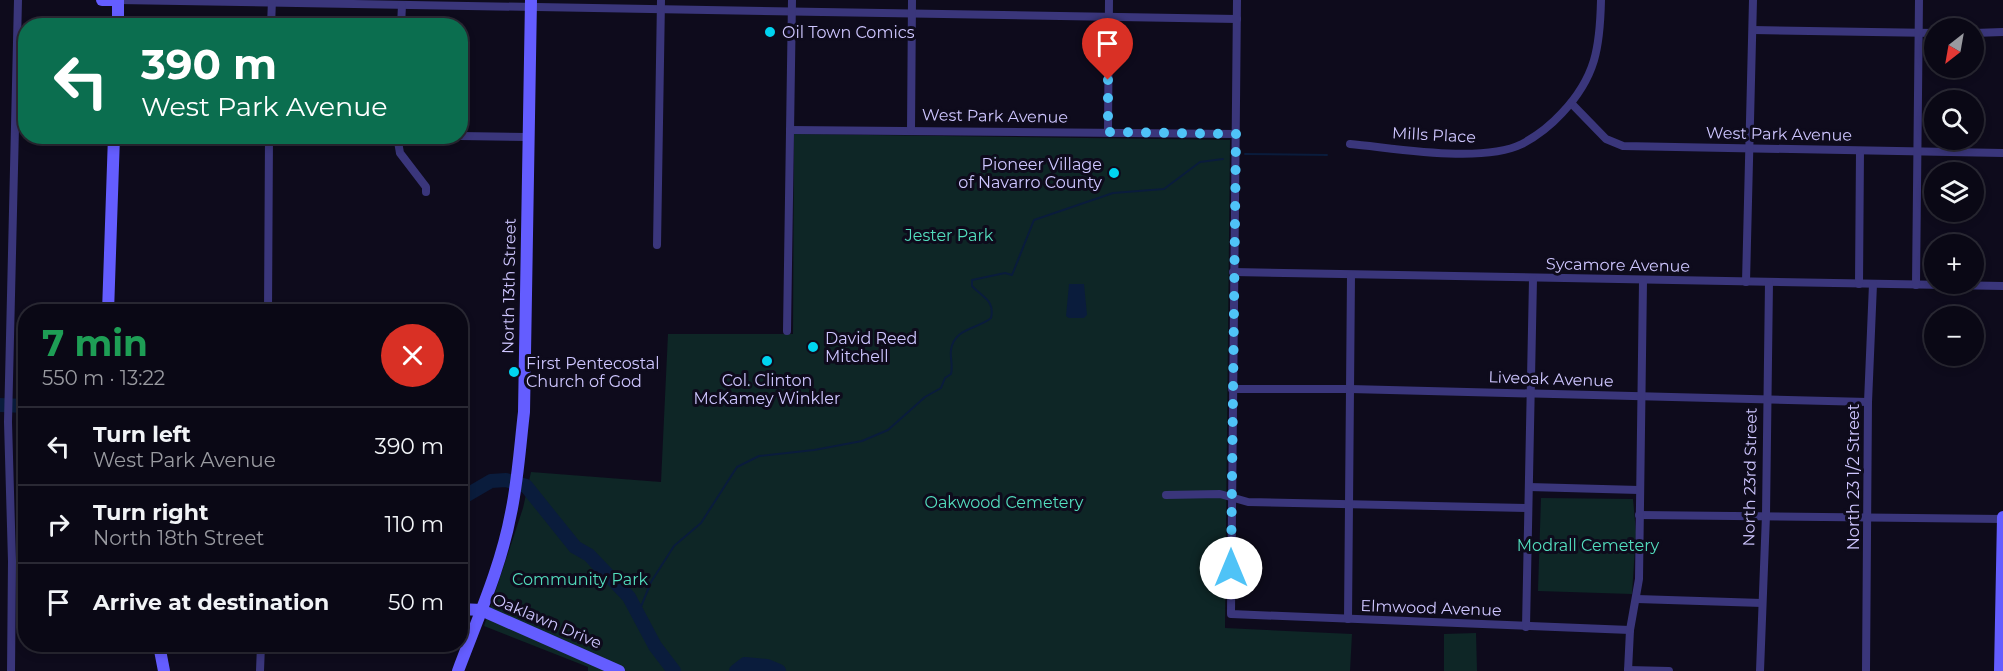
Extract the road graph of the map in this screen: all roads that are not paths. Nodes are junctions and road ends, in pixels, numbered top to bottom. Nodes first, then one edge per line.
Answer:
1 (18, 0) edge
2 (102, 0) edge
3 (118, 0) edge
4 (792, 0) edge
5 (912, 0) edge
6 (1109, 0) edge
7 (1238, 0) edge
8 (1601, 0) edge
9 (1753, 0) edge
10 (1919, 0) edge
11 (272, 1) edge
12 (531, 3) edge
13 (661, 4) edge
14 (402, 5) junction
15 (792, 11) junction
16 (912, 13) junction
17 (1109, 16) junction
18 (118, 18) edge
19 (271, 18) edge
20 (401, 18) edge
21 (1237, 19) junction
22 (1753, 30) junction
23 (2003, 32) edge
24 (1919, 33) junction
25 (1924, 33) edge
26 (1984, 33) edge
27 (1572, 103) junction
28 (790, 130) junction
29 (911, 130) junction
30 (1108, 132) junction
31 (1236, 134) junction
32 (468, 136) edge
33 (527, 137) junction
34 (114, 144) edge
35 (269, 144) edge
36 (398, 144) edge
37 (1350, 144) dead end
38 (1751, 149) junction
39 (1860, 151) junction
40 (1919, 152) junction
41 (2003, 153) edge
42 (426, 192) dead end
43 (657, 246) dead end
44 (1233, 272) junction
45 (1351, 274) junction
46 (1533, 279) junction
47 (1643, 281) junction
48 (1746, 282) junction
49 (1769, 282) junction
50 (1859, 284) junction
51 (1873, 284) junction
52 (1916, 285) junction
53 (2003, 286) edge
54 (108, 304) edge
55 (268, 304) edge
56 (788, 332) dead end
57 (1232, 389) junction
58 (1350, 389) junction
59 (1531, 393) junction
60 (1641, 396) junction
61 (1766, 401) junction
62 (1868, 402) junction
63 (1529, 487) junction
64 (1639, 490) junction
65 (1166, 495) dead end
66 (1232, 497) junction
67 (1349, 503) junction
68 (1528, 508) junction
69 (1639, 515) junction
70 (1766, 515) junction
71 (1868, 518) junction
72 (2003, 518) edge
73 (1637, 599) junction
74 (1762, 603) junction
75 (468, 609) edge
76 (481, 610) junction
77 (1348, 619) junction
78 (2002, 620) edge
79 (1526, 627) junction
80 (1630, 630) junction
81 (468, 644) edge
82 (160, 652) edge
83 (261, 652) edge
84 (465, 652) edge
85 (10, 671) edge
86 (164, 671) edge
87 (260, 671) edge
88 (458, 671) edge
89 (619, 671) edge
90 (1628, 671) edge
91 (1669, 671) edge
92 (1760, 671) edge
93 (1866, 671) edge
94 (2000, 671) edge

1 - 85 street
2 - 3 street
3 - 11 street
3 - 18 street
4 - 15 street
5 - 16 street
6 - 17 street
7 - 21 street
8 - 27 street, Mills Place
9 - 22 street
10 - 24 street
11 - 14 street
11 - 19 street
12 - 13 street
12 - 14 street
12 - 33 street, North 13th Street
13 - 15 street
13 - 43 street
14 - 20 street
15 - 16 street
15 - 28 street
16 - 17 street
16 - 29 street
17 - 21 street
17 - 30 street
21 - 31 street
22 - 24 street
22 - 38 street
23 - 26 street
24 - 25 street
24 - 40 street
27 - 37 street, Mills Place
27 - 38 street, West Park Avenue
28 - 29 street, West Park Avenue
28 - 56 street
29 - 30 street, West Park Avenue
30 - 31 street, West Park Avenue
31 - 44 street
32 - 33 street
33 - 76 street, North 13th Street
34 - 54 street
35 - 55 street
36 - 42 street
38 - 39 street, West Park Avenue
38 - 48 street
39 - 40 street, West Park Avenue
39 - 50 street
40 - 41 street, West Park Avenue
40 - 52 street
44 - 45 street, Sycamore Avenue
44 - 57 street
45 - 46 street, Sycamore Avenue
45 - 58 street
46 - 47 street, Sycamore Avenue
46 - 59 street
47 - 48 street, Sycamore Avenue
47 - 60 street
48 - 49 street, Sycamore Avenue
49 - 50 street, Sycamore Avenue
49 - 61 street, North 23rd Street
50 - 51 street, Sycamore Avenue
51 - 52 street, Sycamore Avenue
51 - 62 street, North 23 1/2 Street
52 - 53 street, Sycamore Avenue
57 - 58 street, Liveoak Avenue
57 - 66 street
58 - 59 street, Liveoak Avenue
58 - 67 street
59 - 60 street, Liveoak Avenue
59 - 63 street
60 - 61 street, Liveoak Avenue
60 - 64 street
61 - 62 street, Liveoak Avenue
61 - 70 street, North 23rd Street
62 - 71 street, North 23 1/2 Street
63 - 64 street
63 - 68 street
64 - 69 street
65 - 66 street
66 - 67 street
66 - 77 street, Elmwood Avenue
67 - 68 street
67 - 77 street
68 - 79 street
69 - 70 street
69 - 73 street
70 - 71 street
70 - 74 street, North 23rd Street
71 - 72 street
71 - 93 street, North 23 1/2 Street
72 - 78 street
73 - 74 street
73 - 80 street
74 - 92 street, North 23rd Street
75 - 76 street, Oaklawn Drive
76 - 81 street, North 13th Street
76 - 89 street, Oaklawn Drive
77 - 79 street, Elmwood Avenue
78 - 94 street
79 - 80 street, Elmwood Avenue
80 - 90 street
82 - 86 street
83 - 87 street
84 - 88 street, North 13th Street
90 - 91 street

